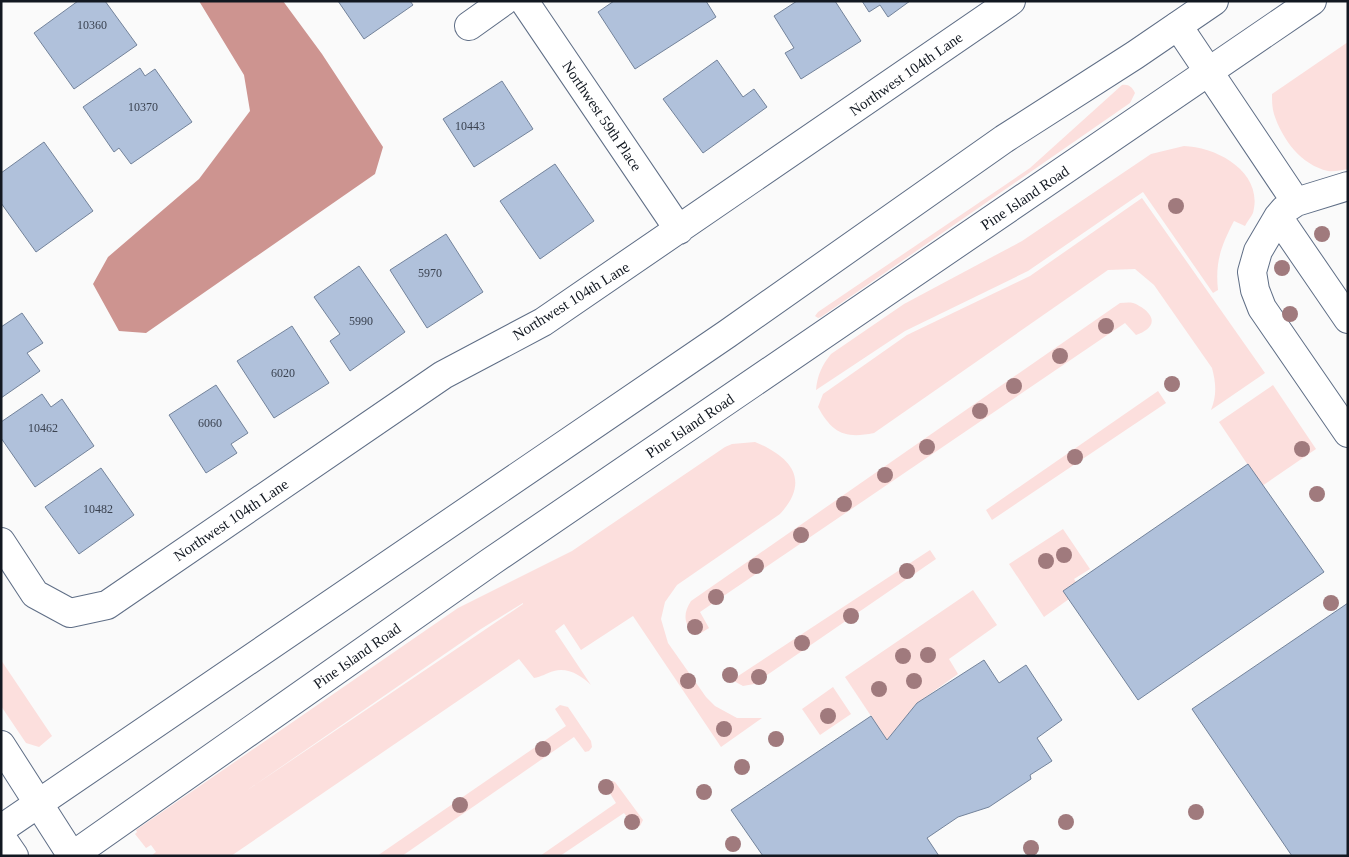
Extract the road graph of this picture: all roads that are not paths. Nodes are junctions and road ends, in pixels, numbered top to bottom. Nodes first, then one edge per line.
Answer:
1 (504, 1) edge
2 (524, 1) edge
3 (1011, 1) edge
4 (1214, 1) edge
5 (1312, 1) edge
6 (469, 26) dead end
7 (1178, 26) junction
8 (1209, 72) junction
9 (1348, 186) edge
10 (1287, 209) junction
11 (679, 230) junction
12 (1348, 319) edge
13 (1348, 433) edge
14 (1, 542) edge
15 (1, 745) edge
16 (39, 803) junction
17 (1, 829) edge
18 (1, 838) edge
19 (14, 856) edge
20 (72, 856) edge

1 - 6 main road
2 - 11 main road, Northwest 59th Place
3 - 11 main road, Northwest 104th Lane
4 - 7 main road
5 - 8 main road, Pine Island Road
7 - 8 main road
7 - 16 main road
8 - 10 main road
8 - 20 main road, Pine Island Road
9 - 10 main road
10 - 12 main road
10 - 13 main road
11 - 14 main road, Northwest 104th Lane
15 - 16 main road
16 - 17 main road
16 - 20 main road
18 - 19 main road

